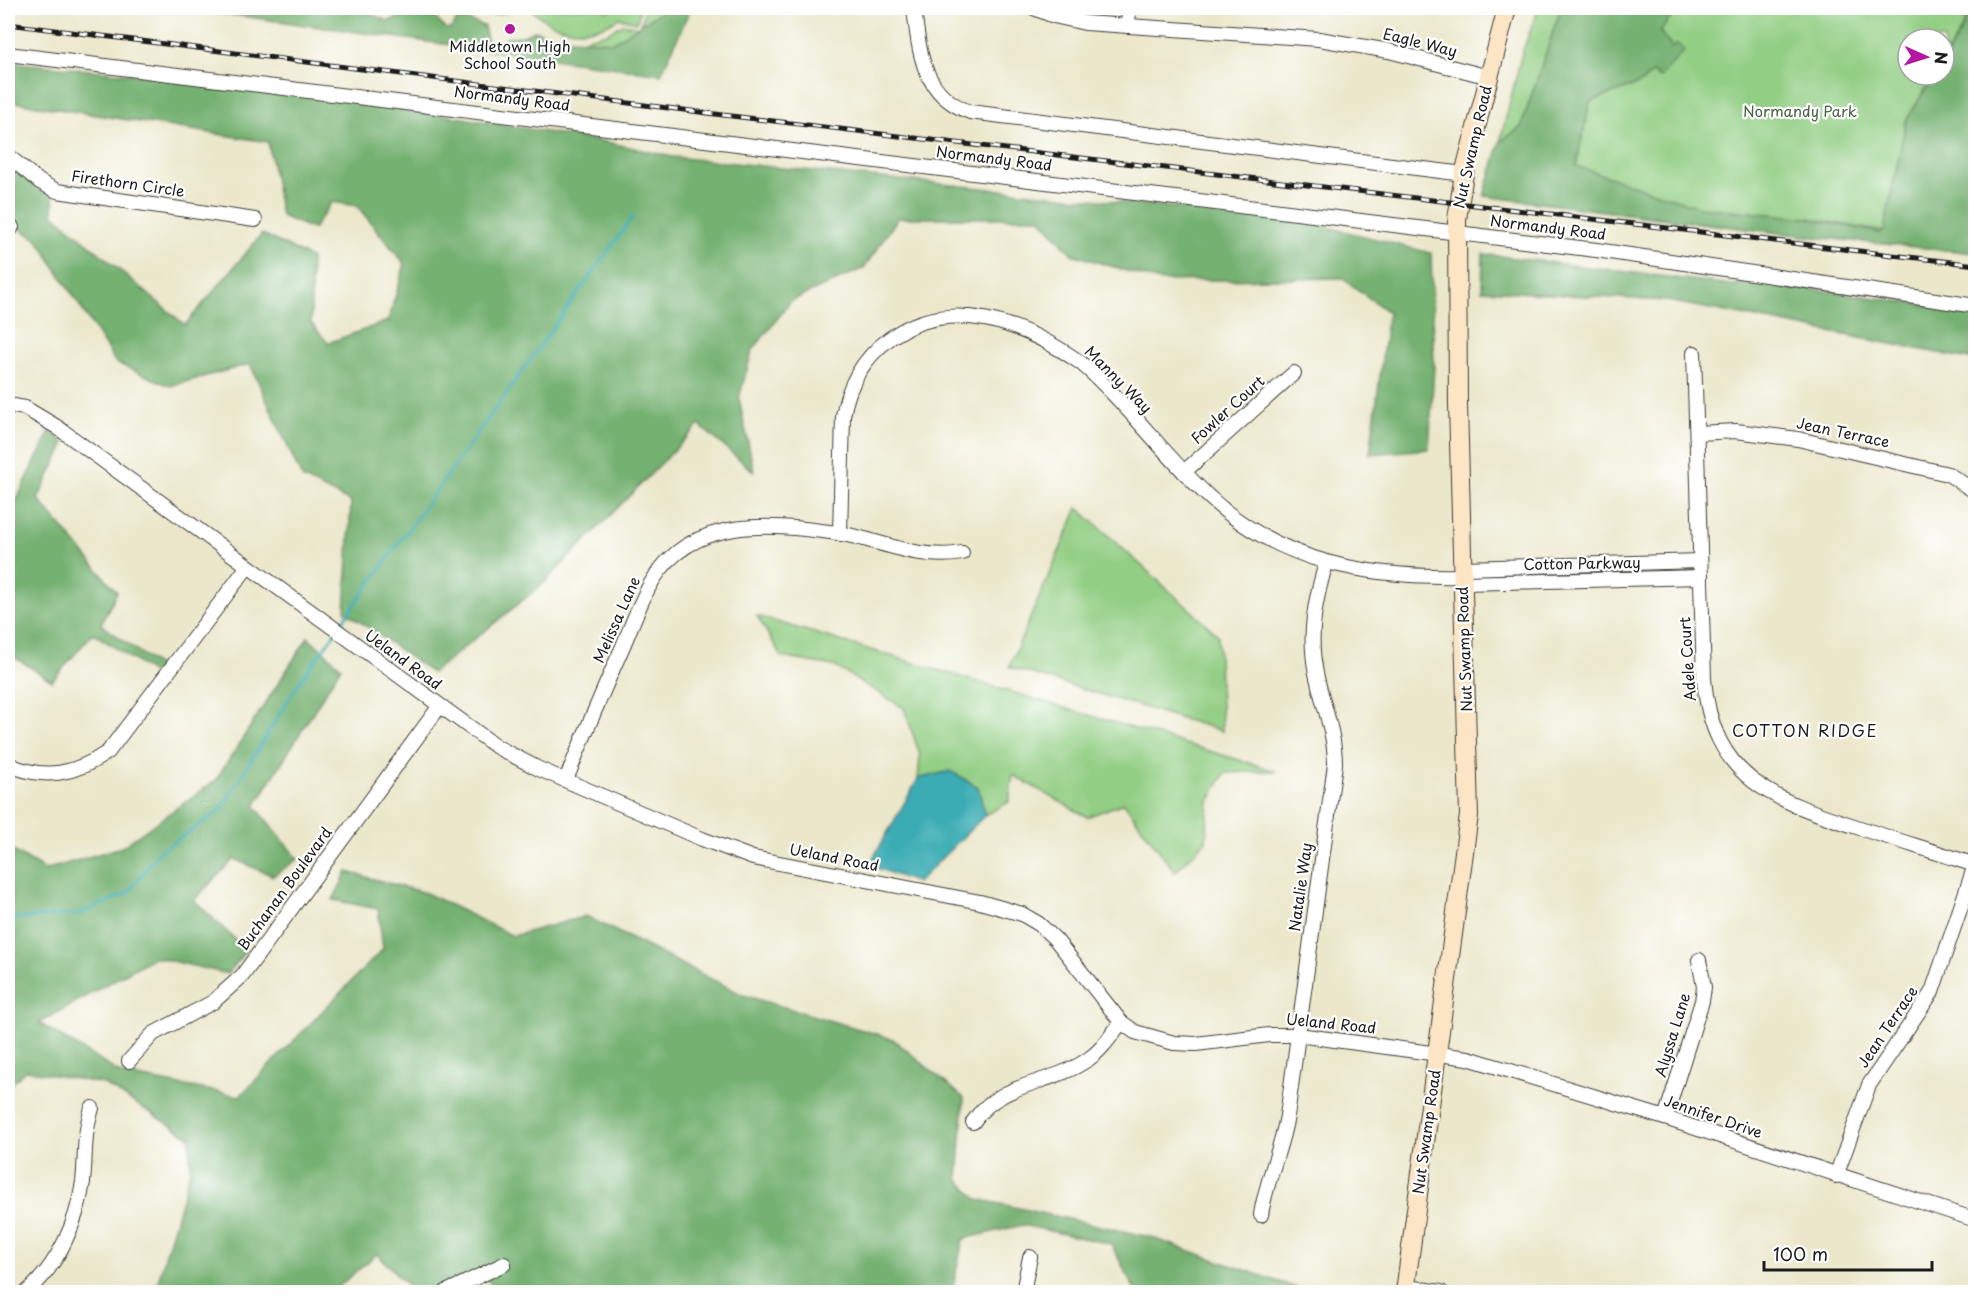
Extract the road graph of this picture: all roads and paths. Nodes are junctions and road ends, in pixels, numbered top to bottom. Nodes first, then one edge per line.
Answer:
1 (914, 8) edge
2 (1034, 8) edge
3 (1129, 8) edge
4 (1507, 8) edge
5 (1128, 26) junction
6 (8, 54) edge
7 (1489, 77) junction
8 (8, 156) edge
9 (1464, 174) junction
10 (255, 220) dead end
11 (1456, 232) junction
12 (1976, 306) edge
13 (1694, 354) dead end
14 (1294, 373) dead end
15 (8, 405) edge
16 (1697, 433) junction
17 (1184, 472) junction
18 (1976, 492) edge
19 (840, 534) junction
20 (962, 554) dead end
21 (1700, 561) junction
22 (1326, 563) junction
23 (1585, 565) junction
24 (248, 566) junction
25 (1463, 576) junction
26 (1701, 577) junction
27 (1587, 580) junction
28 (439, 707) junction
29 (8, 764) edge
30 (566, 780) junction
31 (1975, 863) edge
32 (1699, 960) dead end
33 (1121, 1022) junction
34 (1298, 1035) junction
35 (1437, 1053) junction
36 (129, 1061) dead end
37 (92, 1108) dead end
38 (1665, 1118) junction
39 (973, 1122) dead end
40 (1836, 1176) junction
41 (1261, 1215) dead end
42 (1976, 1220) edge
43 (1030, 1257) dead end
44 (504, 1264) dead end
45 (1406, 1290) edge
46 (27, 1293) edge
47 (446, 1293) edge
48 (1023, 1293) edge
49 (1441, 1293) edge

1 - 9 street
2 - 5 street, Eagle Way
3 - 5 street
4 - 7 main road, Nut Swamp Road
5 - 7 street, Eagle Way
6 - 11 street, Normandy Road
7 - 9 main road, Nut Swamp Road
8 - 10 street, Firethorn Circle
9 - 11 main road, Nut Swamp Road
11 - 12 street, Normandy Road
11 - 25 main road, Nut Swamp Road
13 - 16 street, Adele Court
14 - 17 street, Fowler Court
15 - 24 street, Ueland Road
16 - 18 street, Jean Terrace
16 - 21 street, Adele Court
17 - 19 street, Manny Way
17 - 22 street, Manny Way
19 - 20 street, Melissa Lane
19 - 30 street, Melissa Lane
21 - 23 street, Cotton Parkway
21 - 26 street, Adele Court
22 - 25 street, Manny Way
22 - 34 street, Natalie Way
23 - 25 street, Cotton Parkway
23 - 27 street
24 - 28 street, Ueland Road
24 - 29 street
25 - 27 street, Cotton Parkway
25 - 35 main road, Nut Swamp Road
26 - 27 street, Cotton Parkway
26 - 31 street, Adele Court
28 - 30 street, Ueland Road
28 - 36 street, Buchanan Boulevard
30 - 33 street, Ueland Road
31 - 40 street, Jean Terrace
32 - 38 street, Alyssa Lane
33 - 34 street, Ueland Road
33 - 39 street
34 - 35 street, Ueland Road
34 - 41 street, Natalie Way
35 - 38 street, Jennifer Drive
35 - 45 main road, Nut Swamp Road
37 - 46 street
38 - 40 street, Jennifer Drive
40 - 42 street, Jennifer Drive
43 - 48 street
44 - 47 street
45 - 49 street

